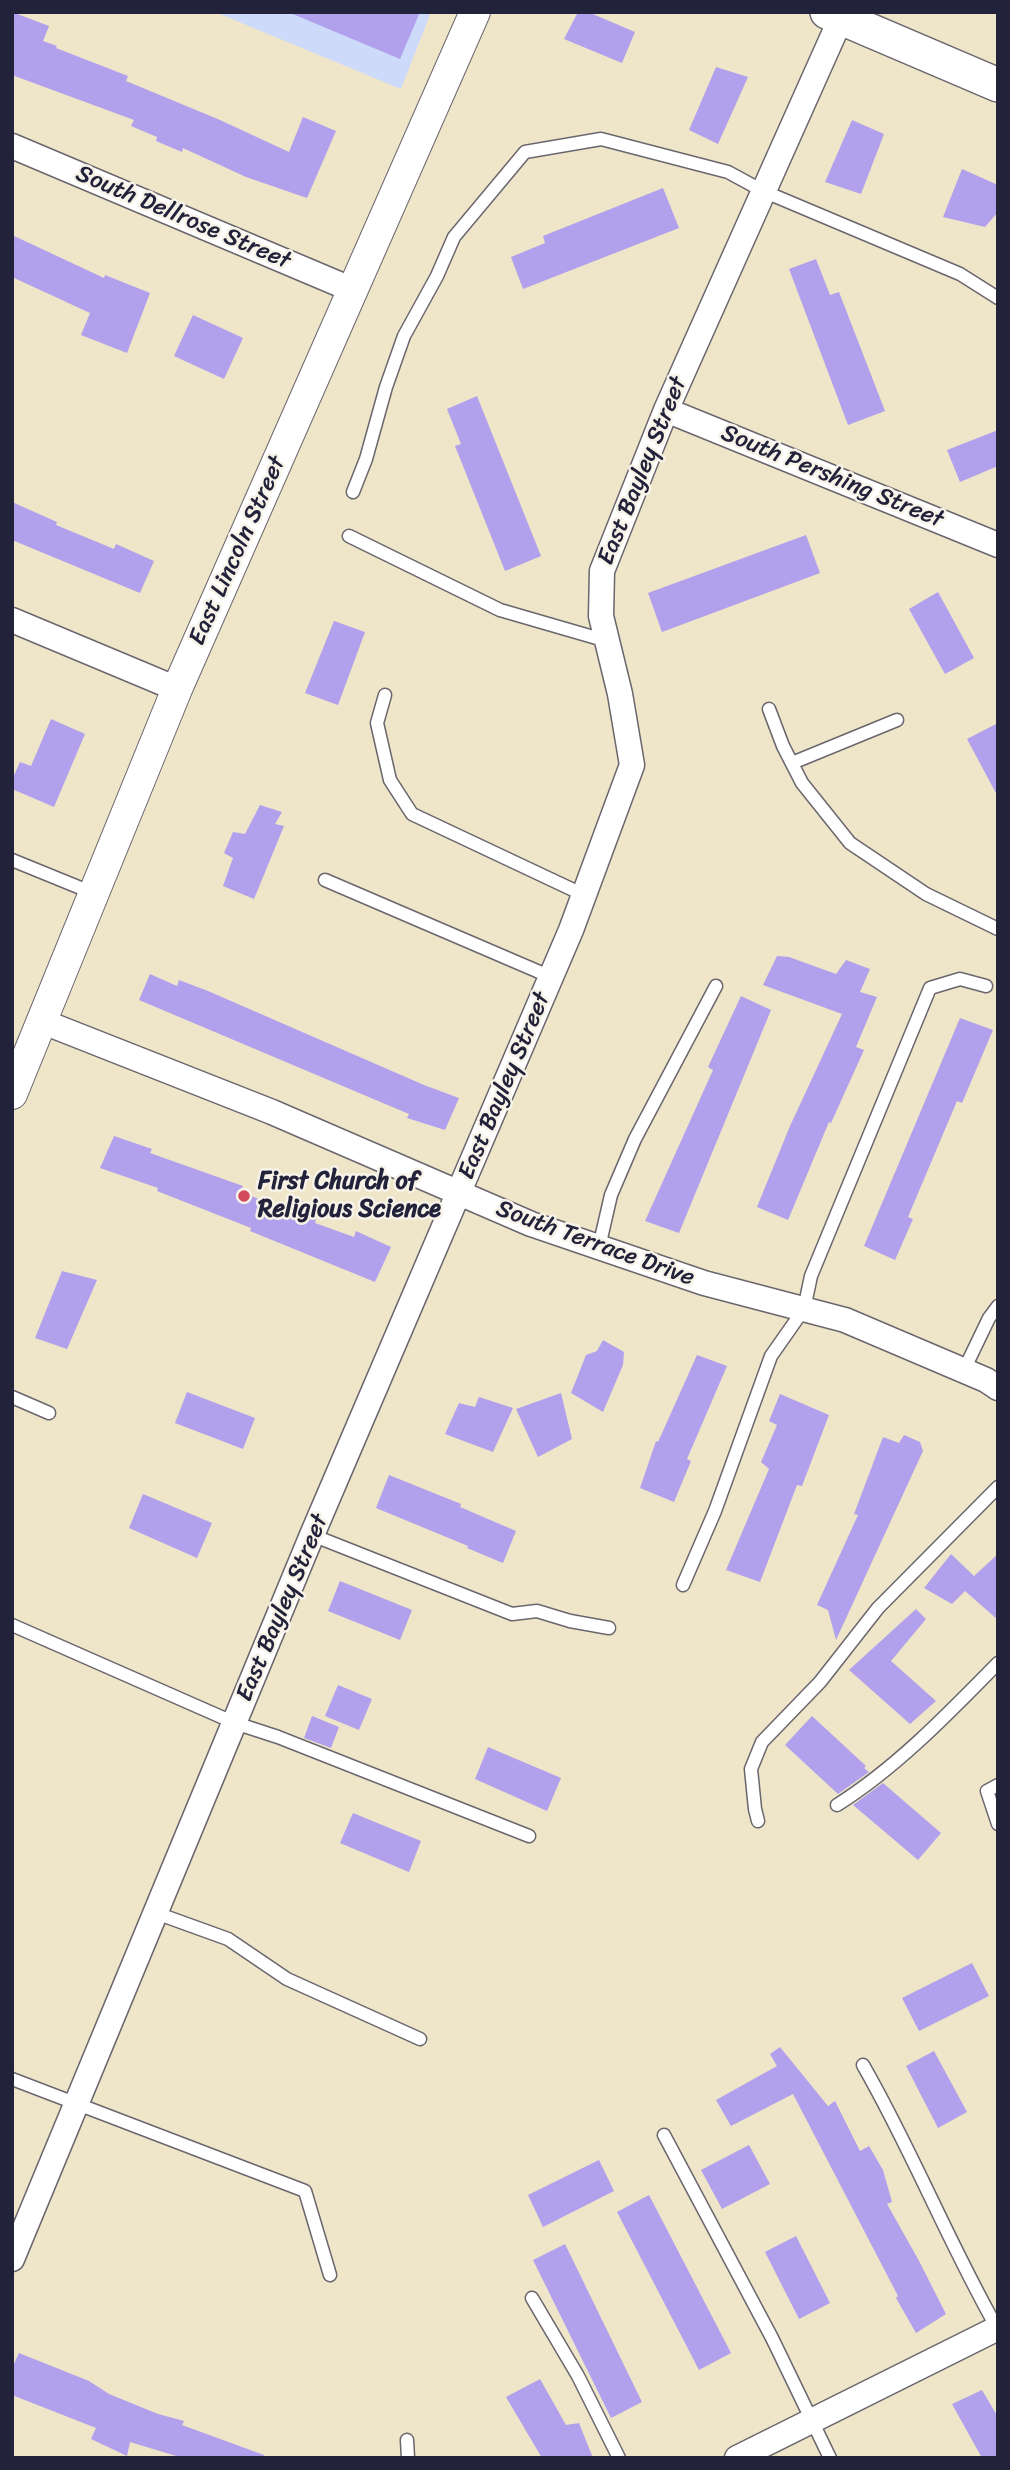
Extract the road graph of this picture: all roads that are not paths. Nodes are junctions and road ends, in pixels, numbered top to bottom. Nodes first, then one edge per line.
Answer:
1 (475, 12) edge
2 (834, 15) edge
3 (998, 85) edge
4 (12, 146) edge
5 (764, 191) junction
6 (353, 290) junction
7 (998, 298) edge
8 (666, 410) junction
9 (353, 492) dead end
10 (349, 536) dead end
11 (998, 545) edge
12 (12, 620) edge
13 (607, 642) junction
14 (177, 689) junction
15 (385, 695) dead end
16 (769, 709) dead end
17 (897, 720) dead end
18 (792, 763) junction
19 (12, 860) edge
20 (326, 880) dead end
21 (94, 893) junction
22 (584, 895) junction
23 (998, 929) edge
24 (551, 977) junction
25 (716, 986) dead end
26 (986, 986) dead end
27 (41, 1021) junction
28 (12, 1094) edge
29 (460, 1193) junction
30 (599, 1247) junction
31 (998, 1306) edge
32 (804, 1309) junction
33 (964, 1370) junction
34 (998, 1388) edge
35 (12, 1397) edge
36 (50, 1413) dead end
37 (998, 1487) edge
38 (312, 1535) junction
39 (683, 1585) dead end
40 (12, 1625) edge
41 (609, 1628) dead end
42 (998, 1663) edge
43 (235, 1723) junction
44 (998, 1785) edge
45 (837, 1805) dead end
46 (758, 1821) dead end
47 (998, 1824) edge
48 (529, 1836) dead end
49 (156, 1913) junction
50 (420, 2039) dead end
51 (863, 2065) dead end
52 (12, 2079) edge
53 (77, 2103) junction
54 (664, 2135) dead end
55 (12, 2259) edge
56 (330, 2275) dead end
57 (532, 2298) dead end
58 (997, 2328) edge
59 (812, 2419) junction
60 (407, 2440) dead end
61 (408, 2458) edge
62 (619, 2458) edge
63 (737, 2458) edge
64 (830, 2458) edge

1 - 6 street, East Lincoln Street
2 - 3 main road
2 - 5 street, East Bayley Street
4 - 6 street, South Dellrose Street
5 - 7 lane
5 - 8 street, East Bayley Street
5 - 9 lane
6 - 14 street, East Lincoln Street
8 - 11 street, South Pershing Street
8 - 13 street, East Bayley Street
10 - 13 lane
12 - 14 street
13 - 22 street, East Bayley Street
14 - 21 street, East Lincoln Street
15 - 22 lane
16 - 18 lane
17 - 18 lane
18 - 23 lane
19 - 21 lane
20 - 24 lane
21 - 27 street, East Lincoln Street
22 - 24 street, East Bayley Street
24 - 29 street, East Bayley Street
25 - 30 lane
26 - 32 lane
27 - 28 street, East Lincoln Street
27 - 29 street, South Terrace Drive
29 - 30 street, South Terrace Drive
29 - 38 street, East Bayley Street
30 - 32 street, South Terrace Drive
31 - 33 lane
32 - 33 street, South Terrace Drive
32 - 39 lane
33 - 34 street, South Terrace Drive
35 - 36 lane
37 - 46 lane
38 - 41 lane
38 - 43 street, East Bayley Street
40 - 43 lane
42 - 45 lane
43 - 48 lane
43 - 49 street, East Bayley Street
44 - 47 lane
49 - 50 lane
49 - 53 street, East Bayley Street
51 - 58 lane
52 - 53 lane
53 - 55 street, East Bayley Street
53 - 56 lane
54 - 59 lane
57 - 62 lane
58 - 59 street
59 - 63 street
59 - 64 lane
60 - 61 lane

